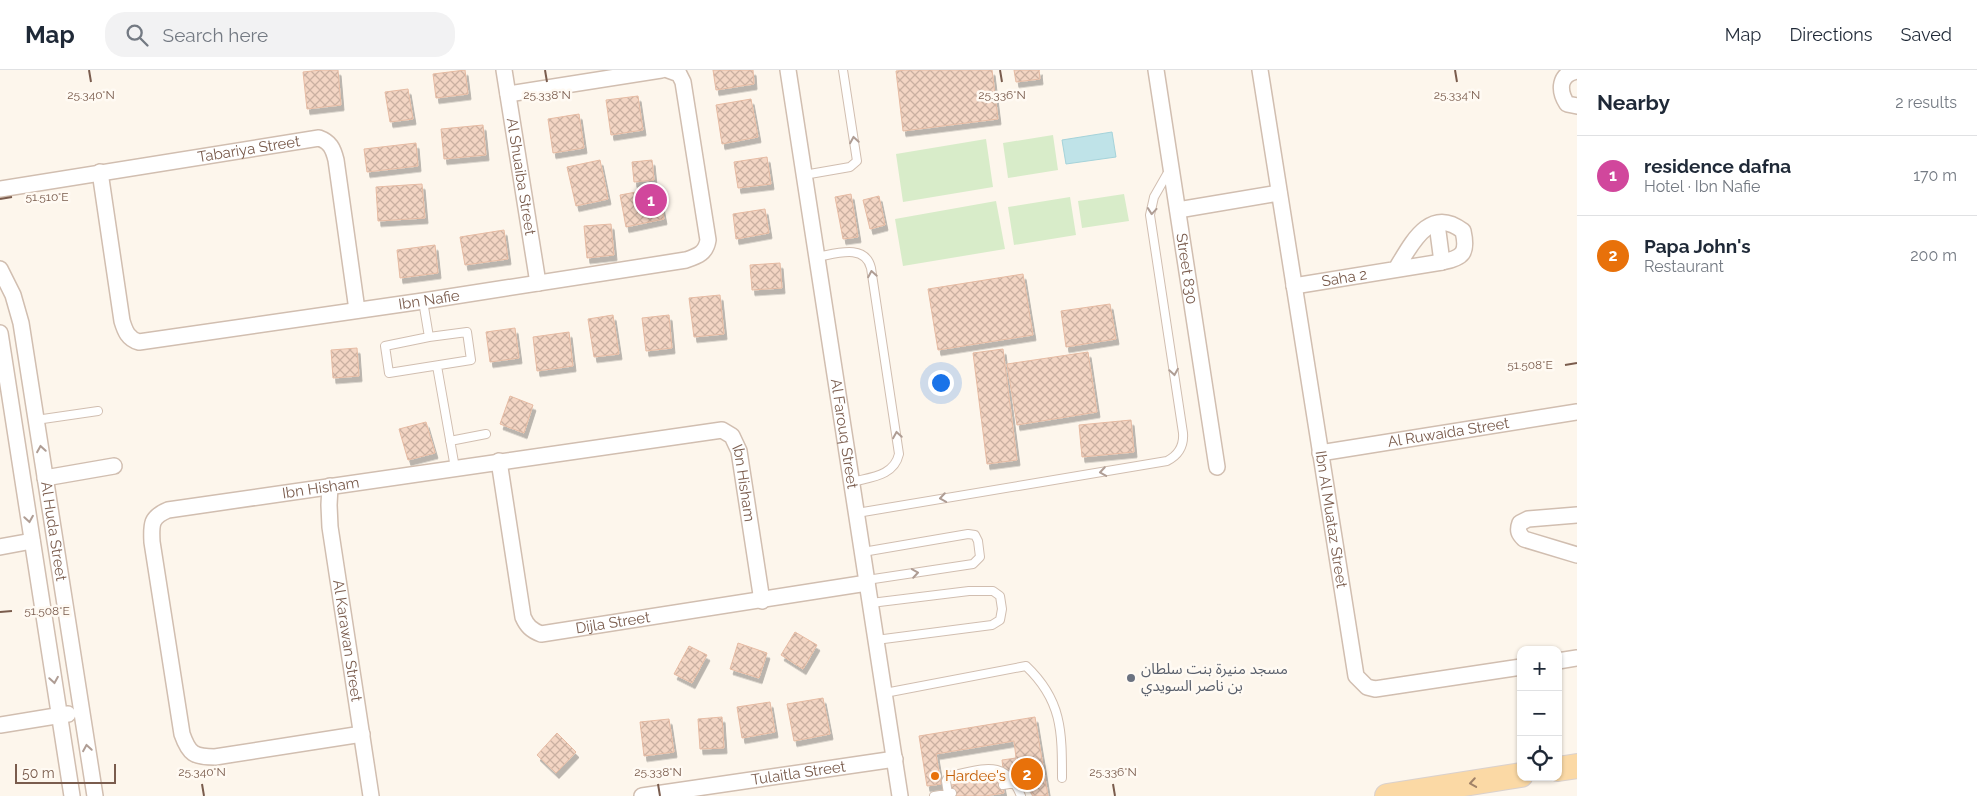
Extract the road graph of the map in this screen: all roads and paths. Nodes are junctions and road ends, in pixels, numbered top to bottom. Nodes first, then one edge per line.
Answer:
1 (504, 70) edge
2 (662, 70) edge
3 (668, 70) edge
4 (788, 70) edge
5 (843, 70) edge
6 (1156, 70) edge
7 (1260, 70) edge
8 (1577, 71) edge
9 (508, 94) junction
10 (1577, 106) edge
11 (1171, 167) junction
12 (100, 172) junction
13 (804, 175) junction
14 (0, 188) edge
15 (1279, 193) junction
16 (1178, 210) junction
17 (1437, 224) junction
18 (817, 257) junction
19 (1442, 262) junction
20 (0, 269) edge
21 (1396, 270) junction
22 (538, 282) junction
23 (1294, 286) junction
24 (424, 301) junction
25 (357, 310) junction
26 (0, 333) edge
27 (429, 338) junction
28 (437, 366) junction
29 (28, 369) junction
30 (6, 373) junction
31 (98, 411) dead end
32 (1577, 412) edge
33 (36, 420) junction
34 (486, 434) dead end
35 (450, 441) junction
36 (1320, 453) junction
37 (499, 461) junction
38 (114, 466) dead end
39 (1217, 467) dead end
40 (455, 468) junction
41 (45, 478) junction
42 (852, 482) junction
43 (330, 486) junction
44 (857, 513) junction
45 (1577, 515) edge
46 (32, 541) junction
47 (0, 547) edge
48 (863, 552) junction
49 (1577, 555) edge
50 (867, 582) junction
51 (762, 601) junction
52 (871, 604) junction
53 (876, 640) junction
54 (1577, 658) edge
55 (1562, 660) edge
56 (1517, 668) edge
57 (884, 692) junction
58 (82, 712) junction
59 (59, 715) junction
60 (0, 725) edge
61 (362, 734) junction
62 (895, 759) junction
63 (1577, 766) edge
64 (1562, 768) edge
65 (1517, 776) edge
66 (1062, 778) dead end
67 (1016, 783) junction
68 (1003, 785) dead end
69 (72, 796) edge
70 (95, 796) edge
71 (371, 796) edge
72 (642, 796) edge
73 (900, 796) edge
74 (934, 796) edge
75 (1020, 796) edge
76 (1387, 796) edge

1 - 9 street, Al Shuaiba Street
2 - 9 street
3 - 22 street, Ibn Nafie
4 - 13 street, Al Farouq Street
13 -> 5 lane
6 - 11 street, Street 830
7 - 15 street, Ibn Al Muataz Street
8 - 10 street
9 - 22 street, Al Shuaiba Street
11 - 16 street, Street 830
11 -> 44 lane
12 - 14 street, Tabariya Street
12 - 25 street, Ibn Nafie
12 - 25 street, Tabariya Street
13 - 18 street, Al Farouq Street
15 - 16 street
15 - 23 street, Ibn Al Muataz Street
16 - 39 street, Street 830
17 - 19 street
17 - 19 street, Saha 2
17 - 21 street
18 - 42 street, Al Farouq Street
42 -> 18 lane
19 - 21 street, Saha 2
20 - 29 street, Al Huda Street
21 - 23 street, Saha 2
22 - 24 street, Ibn Nafie
23 - 36 street, Ibn Al Muataz Street
24 - 25 street, Ibn Nafie
24 - 27 lane
26 - 30 street, Al Huda Street
27 - 28 lane
27 - 28 lane
28 - 35 lane
29 - 30 street
29 - 33 street, Al Huda Street
30 -> 46 street, Al Huda Street
31 - 33 lane
32 - 36 street, Al Ruwaida Street
41 -> 33 street, Al Huda Street
34 - 35 lane
35 - 40 lane
36 - 56 street, Ibn Al Muataz Street
37 - 40 street, Ibn Hisham
37 - 51 street, Ibn Hisham
37 - 51 street, Dijla Street
38 - 41 street
40 - 43 street, Ibn Hisham
41 - 58 street, Al Huda Street
42 - 44 street, Al Farouq Street
43 - 61 street, Al Karawan Street
43 - 61 street, Ibn Hisham
44 - 48 street, Al Farouq Street
45 - 49 street
46 - 47 street
46 -> 59 street, Al Huda Street
48 - 50 street, Al Farouq Street
50 -> 48 lane
50 - 51 street, Dijla Street
50 - 52 street, Al Farouq Street
52 - 53 street, Al Farouq Street
52 - 53 lane
53 - 57 street, Al Farouq Street
54 - 55 street
57 - 62 street, Al Farouq Street
57 - 66 lane
58 - 59 street
70 -> 58 street, Al Huda Street
59 - 60 street
59 - 69 street, Al Huda Street
61 - 71 street, Al Karawan Street
62 - 72 street, Tulaitla Street
62 - 73 street, Al Farouq Street
63 - 64 main road
65 -> 76 main road
67 - 68 lane
67 - 74 lane
67 - 75 lane

